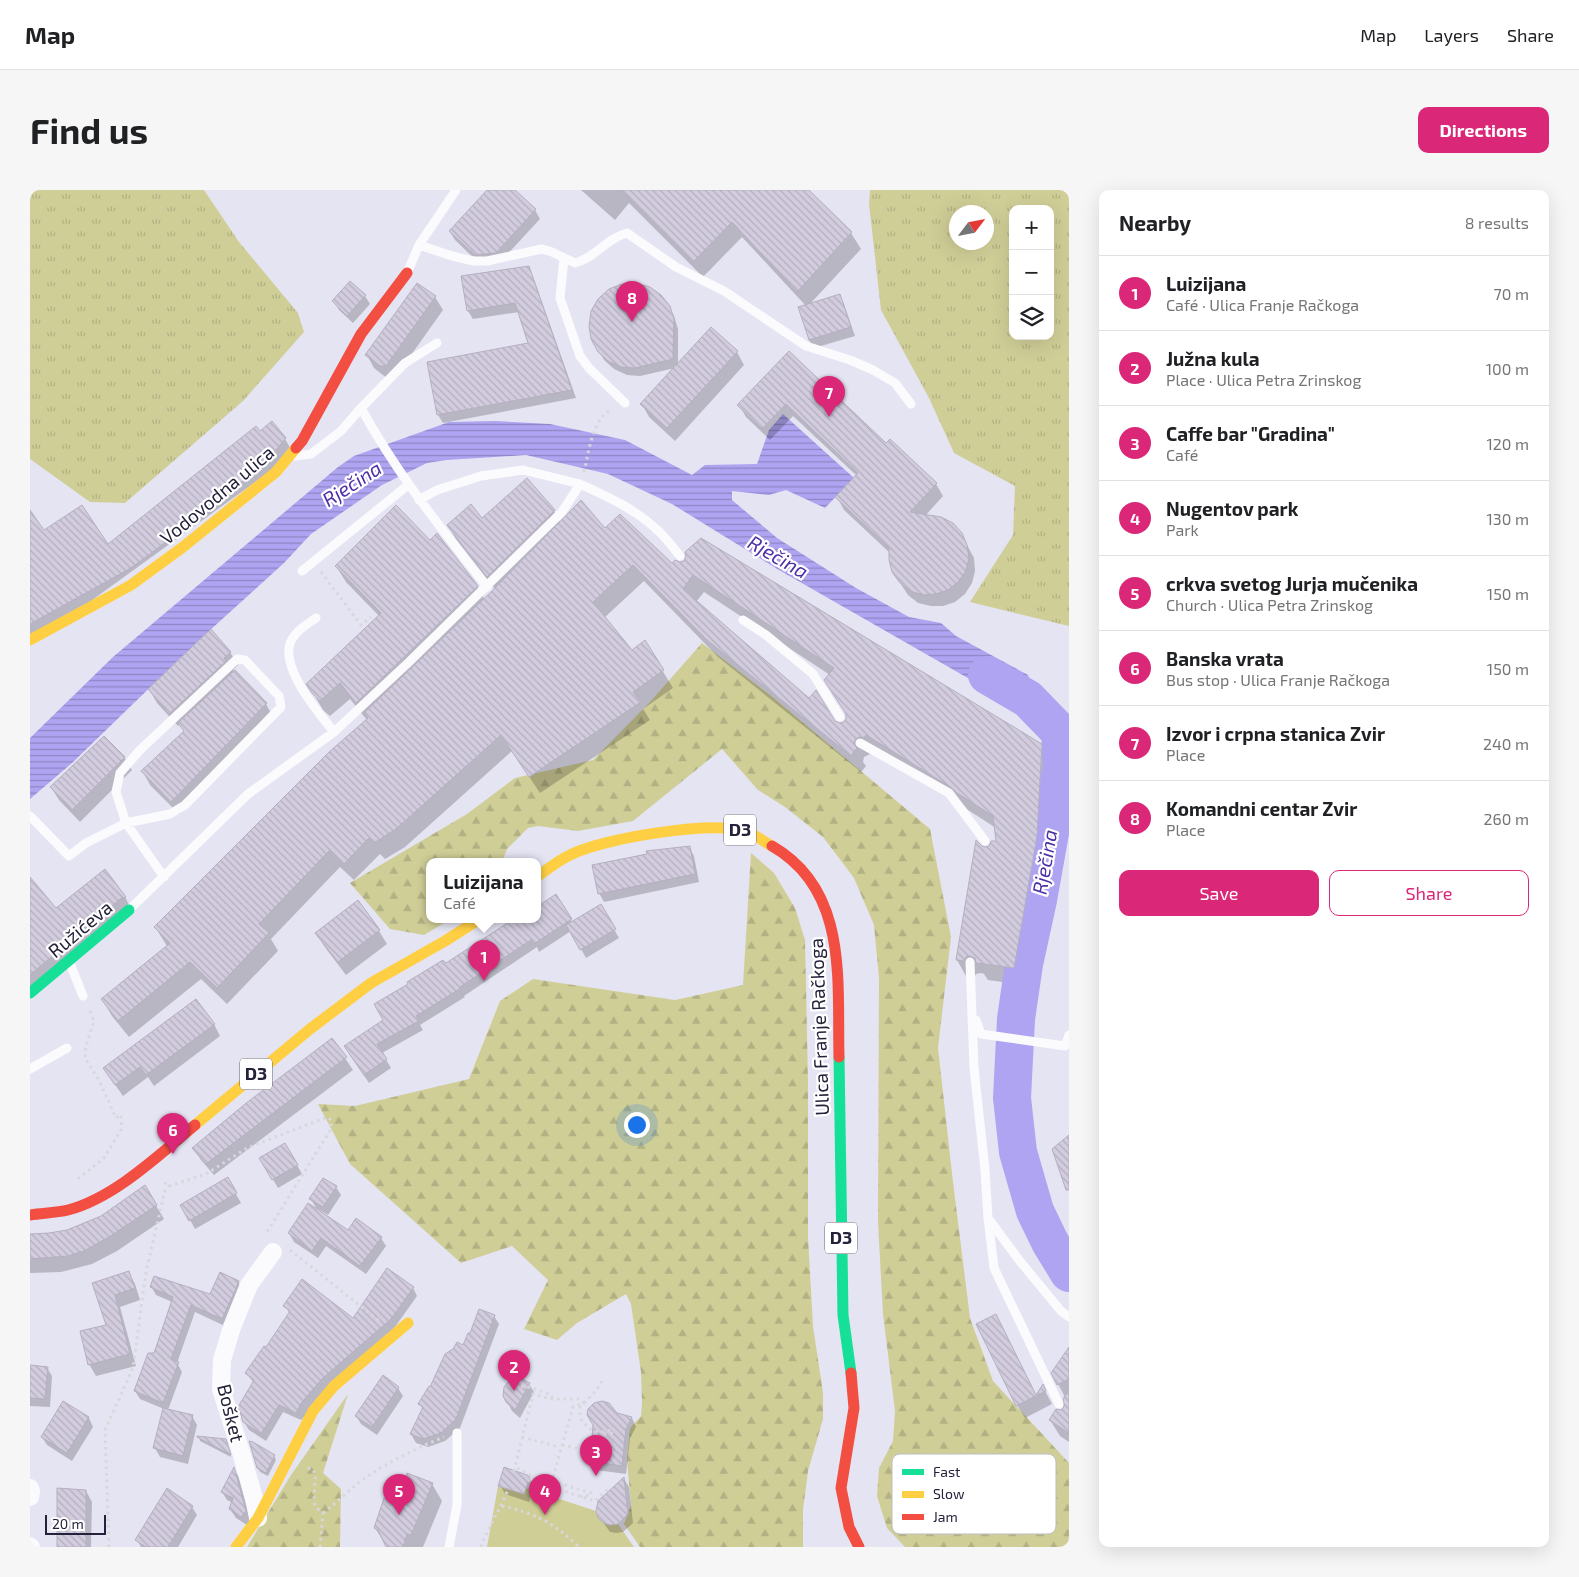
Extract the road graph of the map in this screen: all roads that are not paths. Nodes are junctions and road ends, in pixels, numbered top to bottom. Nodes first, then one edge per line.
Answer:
1 (456, 190) edge
2 (419, 245) junction
3 (564, 258) junction
4 (407, 273) joint
5 (437, 342) dead end
6 (625, 403) road end
7 (911, 404) dead end
8 (361, 408) junction
9 (290, 457) junction
10 (580, 484) junction
11 (408, 485) junction
12 (419, 500) junction
13 (680, 556) dead end
14 (302, 571) dead end
15 (487, 588) junction
16 (316, 618) dead end
17 (743, 620) dead end
18 (30, 640) edge
19 (840, 717) dead end
20 (334, 732) junction
21 (860, 743) dead end
22 (30, 816) edge
23 (126, 823) junction
24 (986, 841) dead end
25 (541, 874) edge
26 (164, 877) junction
27 (129, 910) joint
28 (473, 923) edge
29 (69, 960) junction
30 (970, 962) dead end
31 (30, 994) edge
32 (83, 996) road end
33 (972, 1010) junction
34 (1069, 1035) edge
35 (67, 1048) dead end
36 (30, 1069) edge
37 (30, 1215) edge
38 (988, 1218) junction
39 (277, 1245) road end
40 (1069, 1316) edge
41 (408, 1323) dead end
42 (1059, 1404) dead end
43 (457, 1433) road end
44 (30, 1488) edge
45 (30, 1497) edge
46 (258, 1518) junction
47 (236, 1547) edge
48 (450, 1547) edge
49 (859, 1547) edge

1 - 2 lane
2 - 3 lane
2 - 4 lane
3 - 6 lane
3 - 7 lane
4 - 9 main road, Vodovodna ulica
5 - 8 lane
8 - 9 lane
8 - 11 lane
9 - 18 main road, Vodovodna ulica
10 - 12 lane
10 - 13 lane
10 - 15 lane
11 - 12 lane
11 - 14 lane
12 - 15 lane
15 - 20 lane
16 - 20 lane
17 - 19 lane
20 - 26 lane
21 - 24 lane
22 - 23 lane
23 - 23 lane
23 - 26 lane
25 - 49 main road, Ulica Franje Račkoga / D3
26 - 27 lane
27 - 29 main road, Ružićeva
28 - 37 main road, D3
29 - 31 main road, Ružićeva
29 - 32 lane
30 - 33 lane
33 - 34 lane
33 - 38 lane
35 - 36 lane
38 - 40 lane
38 - 42 lane
39 - 46 street, Bošket
41 - 46 main road
43 - 48 lane
44 - 45 street
46 - 47 main road

